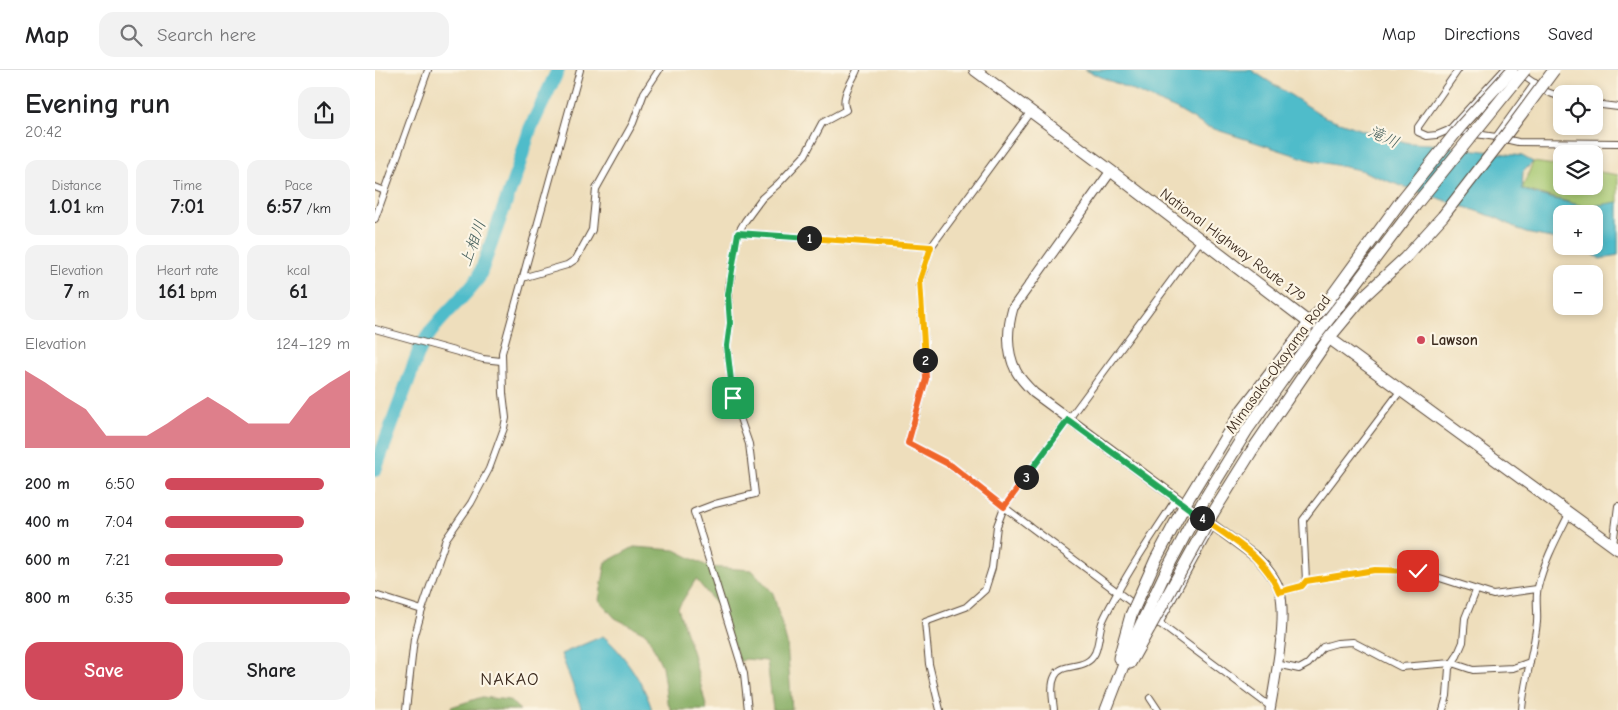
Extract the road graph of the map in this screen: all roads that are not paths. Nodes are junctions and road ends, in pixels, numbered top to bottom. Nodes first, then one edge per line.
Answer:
1 (428, 70) edge
2 (580, 70) edge
3 (659, 70) edge
4 (857, 70) edge
5 (975, 70) edge
6 (1458, 70) edge
7 (1504, 70) edge
8 (1514, 70) edge
9 (1525, 70) edge
10 (1554, 70) edge
11 (1535, 84) junction
12 (1553, 94) edge
13 (1603, 105) edge
14 (1618, 107) edge
15 (1031, 111) junction
16 (1449, 130) junction
17 (1496, 136) junction
18 (1618, 143) edge
19 (1111, 171) junction
20 (375, 187) edge
21 (385, 191) junction
22 (375, 219) edge
23 (738, 233) junction
24 (1201, 240) junction
25 (931, 247) junction
26 (522, 278) junction
27 (1310, 322) junction
28 (375, 330) edge
29 (1329, 338) junction
30 (501, 361) junction
31 (1401, 390) junction
32 (1068, 420) junction
33 (1176, 498) junction
34 (1618, 506) edge
35 (1004, 507) junction
36 (1570, 512) junction
37 (1213, 525) junction
38 (1615, 547) edge
39 (1306, 581) junction
40 (1537, 588) junction
41 (1476, 591) junction
42 (1118, 592) junction
43 (1279, 592) junction
44 (375, 595) edge
45 (422, 610) junction
46 (1150, 624) junction
47 (1530, 662) junction
48 (1452, 663) junction
49 (1276, 664) junction
50 (1150, 698) dead end
51 (1108, 707) edge
52 (1270, 708) edge
53 (406, 710) edge
54 (748, 710) edge
55 (940, 710) edge
56 (1054, 710) edge
57 (1158, 710) edge
58 (1443, 710) edge
59 (1522, 710) edge

1 - 21 street
2 - 26 street
3 - 26 street
4 - 23 street
5 - 15 highway, National Highway Route 179
6 - 16 street
7 - 16 street
8 - 11 street
8 - 27 highway, bridge
9 - 46 highway, Mimasaka-Okayama Road, bridge
10 - 29 highway, bridge
11 - 12 street
11 - 17 street
13 - 14 street
15 - 19 highway, National Highway Route 179
15 - 25 street
16 - 17 street
17 - 18 street
19 - 24 highway, National Highway Route 179
19 - 32 street
20 - 21 street
21 - 22 street
23 - 25 street
23 - 54 street
24 - 27 highway, National Highway Route 179
24 - 32 street
25 - 35 street
26 - 30 street
27 - 29 highway, National Highway Route 179
27 - 51 highway, bridge
28 - 30 street
29 - 31 highway, National Highway Route 179
29 - 46 highway, bridge
30 - 45 street
31 - 36 highway, National Highway Route 179
31 - 39 street
32 - 33 street
32 - 35 street
33 - 37 street
33 - 42 street
34 - 38 street
35 - 42 street
35 - 55 street
36 - 38 highway, National Highway Route 179
36 - 40 street
37 - 43 street
37 - 46 street
39 - 41 street
39 - 43 street
40 - 41 street
40 - 47 street
41 - 48 street
42 - 46 street
42 - 56 street
43 - 49 street
44 - 45 street
45 - 53 street
46 - 51 highway, Mimasaka-Okayama Road
46 - 52 street
47 - 48 street
47 - 59 street
48 - 49 street
48 - 58 street
49 - 52 street
50 - 57 street

